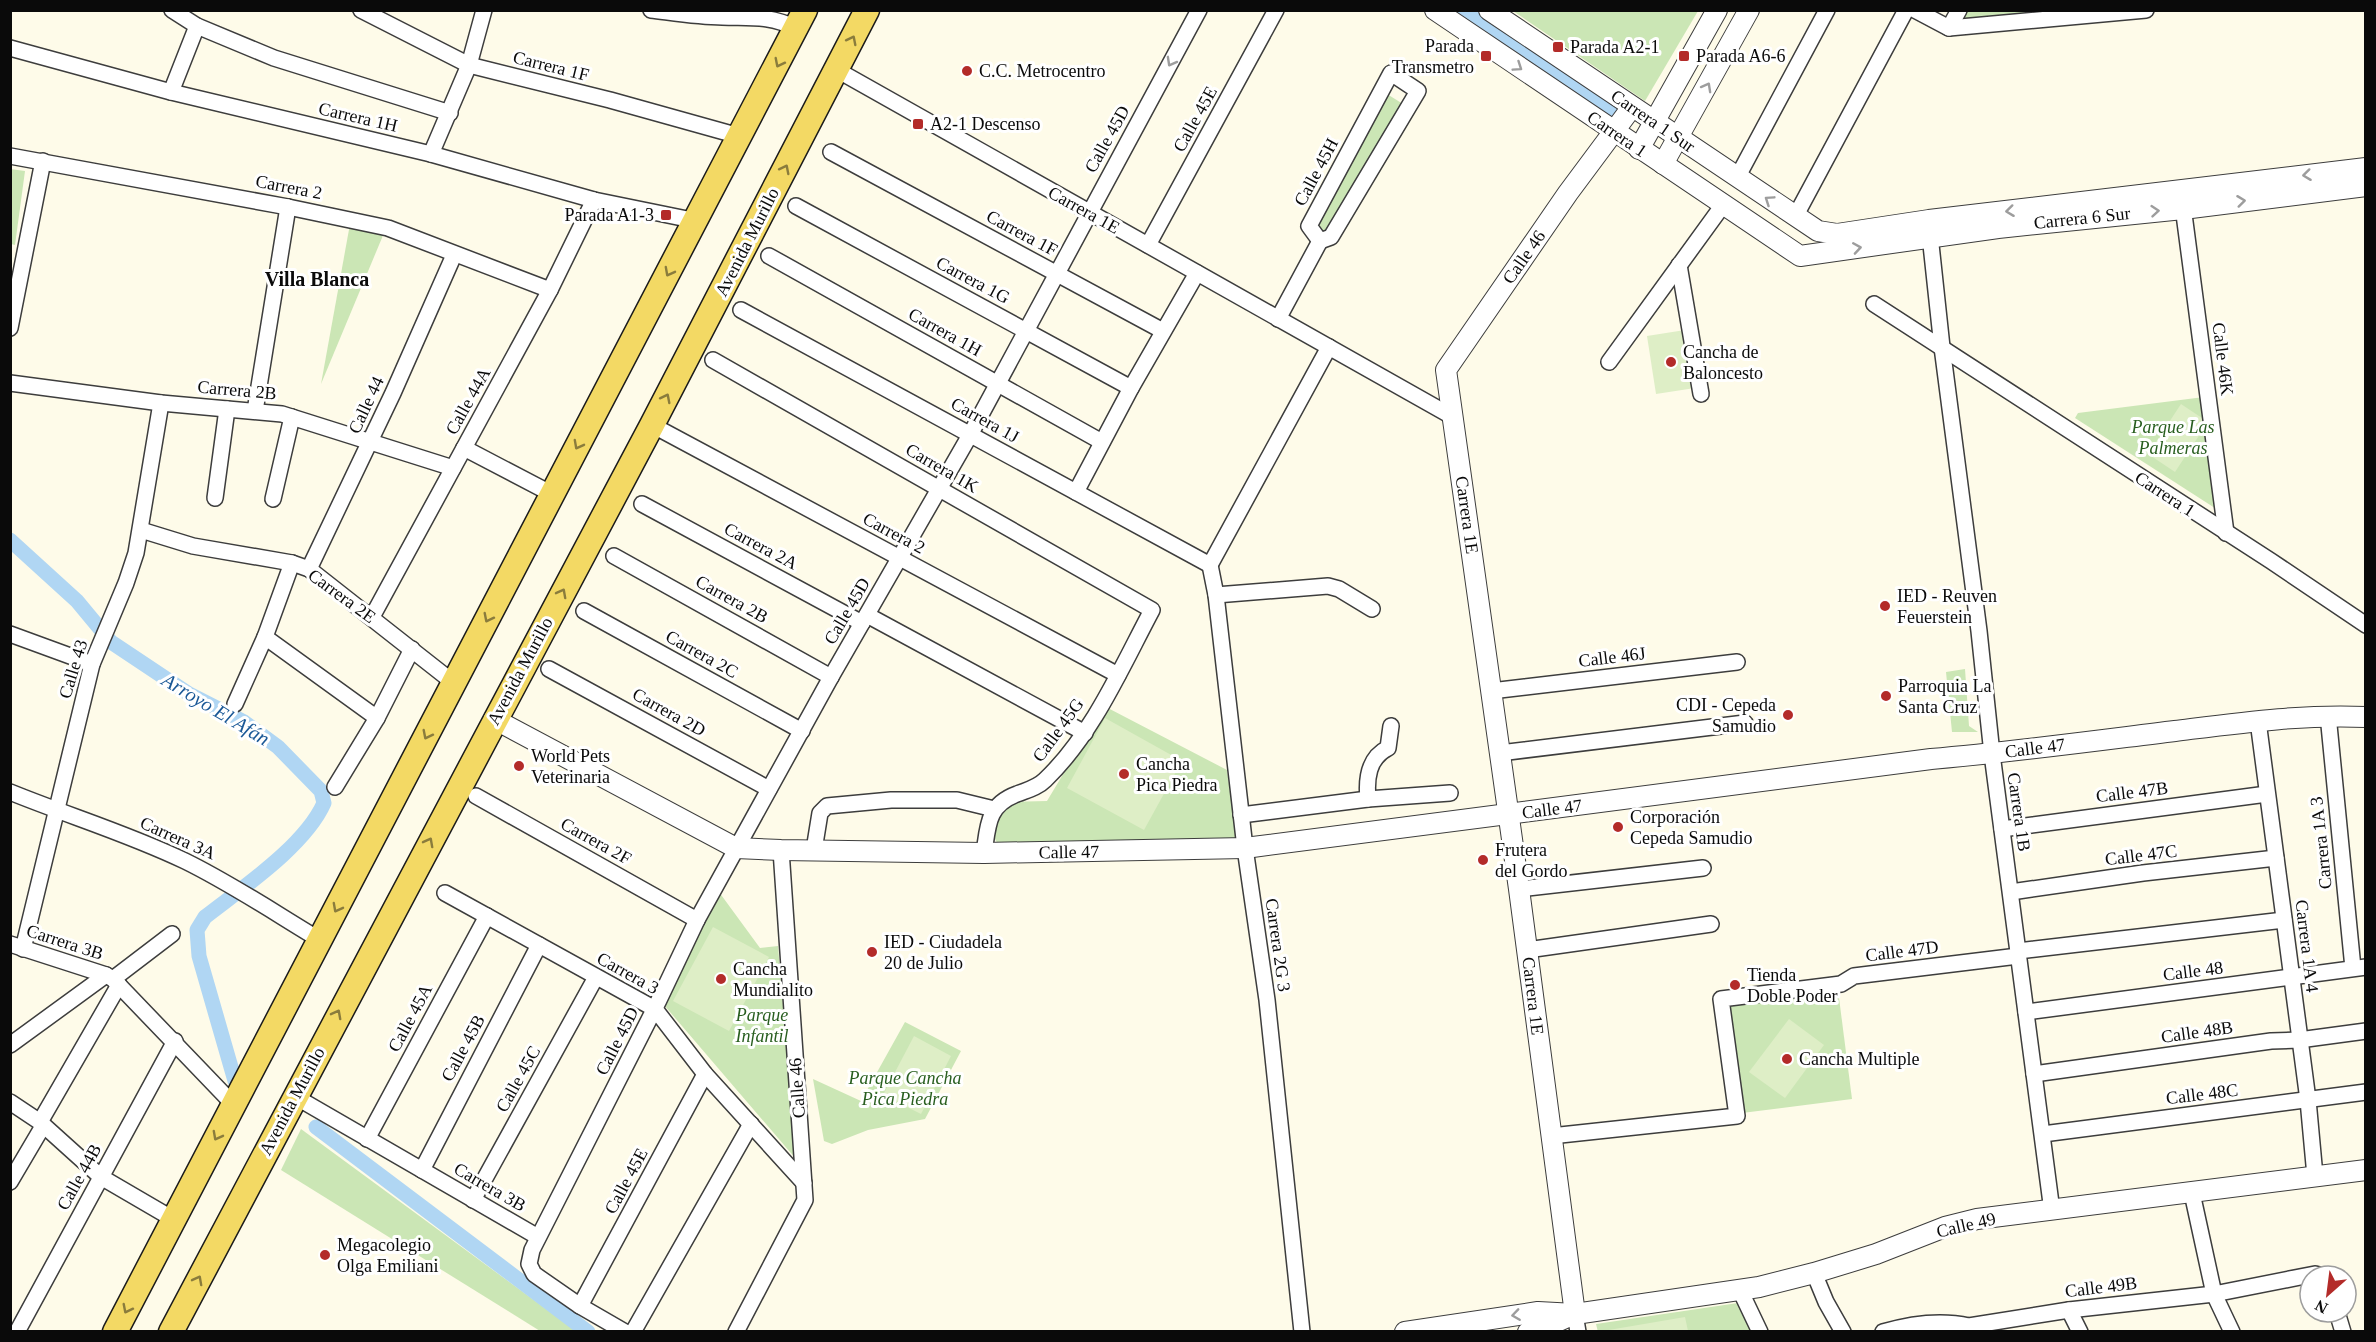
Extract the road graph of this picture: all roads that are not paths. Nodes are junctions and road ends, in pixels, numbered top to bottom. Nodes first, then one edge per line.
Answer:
1 (172, 10) edge
2 (361, 10) edge
3 (484, 10) edge
4 (651, 10) edge
5 (867, 10) edge
6 (1200, 10) edge
7 (1276, 10) edge
8 (1435, 10) edge
9 (1489, 10) edge
10 (1717, 10) edge
11 (1749, 10) edge
12 (1827, 10) edge
13 (1906, 10) edge
14 (1915, 10) edge
15 (1959, 10) edge
16 (2146, 10) edge
17 (721, 14) edge
18 (801, 19) edge
19 (197, 26) junction
20 (1949, 28) junction
21 (10, 48) edge
22 (469, 65) junction
23 (837, 70) junction
24 (171, 92) junction
25 (1632, 107) junction
26 (450, 112) junction
27 (1655, 123) junction
28 (1614, 132) junction
29 (740, 136) junction
30 (1678, 138) junction
31 (1640, 149) junction
32 (831, 152) dead end
33 (431, 154) junction
34 (10, 156) edge
35 (43, 161) junction
36 (1663, 164) junction
37 (2366, 168) edge
38 (1737, 178) junction
39 (2366, 186) edge
40 (2182, 199) junction
41 (594, 200) junction
42 (1723, 204) junction
43 (796, 206) dead end
44 (288, 207) junction
45 (1089, 213) junction
46 (1795, 217) junction
47 (697, 220) junction
48 (1929, 228) junction
49 (1818, 231) joint
50 (1320, 241) junction
51 (1148, 245) junction
52 (454, 255) junction
53 (769, 256) dead end
54 (1800, 256) joint
55 (1679, 265) junction
56 (1197, 273) junction
57 (1057, 274) junction
58 (550, 290) junction
59 (1874, 304) dead end
60 (741, 310) dead end
61 (1278, 319) junction
62 (10, 327) edge
63 (1027, 331) junction
64 (1163, 331) junction
65 (1329, 347) junction
66 (1942, 347) junction
67 (713, 360) dead end
68 (1609, 362) dead end
69 (10, 383) edge
70 (998, 384) junction
71 (1131, 388) junction
72 (1701, 394) dead end
73 (160, 403) junction
74 (227, 409) junction
75 (255, 411) junction
76 (292, 417) junction
77 (1453, 417) junction
78 (652, 425) junction
79 (970, 435) junction
80 (370, 442) junction
81 (1102, 442) junction
82 (464, 448) junction
83 (453, 468) junction
84 (939, 489) junction
85 (1076, 492) junction
86 (552, 494) junction
87 (215, 498) dead end
88 (273, 499) dead end
89 (642, 504) dead end
90 (141, 530) junction
91 (2226, 533) junction
92 (614, 556) dead end
93 (900, 558) junction
94 (292, 563) junction
95 (1210, 565) junction
96 (309, 569) junction
97 (1216, 595) junction
98 (1372, 609) dead end
99 (1152, 610) joint
100 (584, 611) dead end
101 (372, 618) junction
102 (865, 619) junction
103 (2366, 625) edge
104 (10, 634) edge
105 (264, 637) junction
106 (412, 649) junction
107 (1737, 662) dead end
108 (92, 664) junction
109 (549, 669) dead end
110 (1118, 675) junction
111 (831, 677) junction
112 (454, 683) junction
113 (1491, 691) junction
114 (236, 704) dead end
115 (2328, 715) junction
116 (2366, 717) edge
117 (377, 718) junction
118 (494, 718) junction
119 (2258, 721) junction
120 (1745, 723) dead end
121 (1391, 726) dead end
122 (802, 731) junction
123 (1085, 733) junction
124 (1500, 753) junction
125 (1992, 754) junction
126 (335, 787) dead end
127 (769, 789) junction
128 (10, 792) edge
129 (1450, 793) dead end
130 (2267, 794) junction
131 (476, 796) dead end
132 (1368, 799) junction
133 (994, 809) junction
134 (55, 810) junction
135 (1508, 814) junction
136 (1241, 815) junction
137 (2002, 829) junction
138 (736, 848) junction
139 (1245, 848) junction
140 (781, 850) junction
141 (814, 850) junction
142 (984, 853) junction
143 (2276, 858) junction
144 (1704, 868) dead end
145 (1519, 889) junction
146 (2011, 892) junction
147 (445, 893) dead end
148 (487, 916) junction
149 (697, 920) junction
150 (2284, 920) junction
151 (1711, 924) dead end
152 (172, 934) dead end
153 (320, 940) junction
154 (539, 945) junction
155 (17, 946) edge
156 (1527, 950) junction
157 (2018, 954) junction
158 (2360, 967) edge
159 (596, 977) junction
160 (2291, 978) junction
161 (113, 980) junction
162 (655, 1009) junction
163 (2026, 1012) junction
164 (2366, 1031) edge
165 (2299, 1040) junction
166 (175, 1041) junction
167 (10, 1045) edge
168 (705, 1074) junction
169 (2034, 1074) junction
170 (2366, 1092) edge
171 (294, 1096) junction
172 (2308, 1100) junction
173 (10, 1102) edge
174 (234, 1105) junction
175 (42, 1124) junction
176 (750, 1124) junction
177 (2043, 1134) junction
178 (1551, 1136) junction
179 (367, 1138) junction
180 (422, 1170) junction
181 (2366, 1170) edge
182 (2315, 1176) junction
183 (101, 1177) junction
184 (10, 1182) edge
185 (804, 1183) junction
186 (2192, 1193) junction
187 (473, 1200) junction
188 (2052, 1211) junction
189 (173, 1219) junction
190 (538, 1237) junction
191 (1814, 1273) junction
192 (2298, 1277) edge
193 (1740, 1290) junction
194 (2214, 1294) junction
195 (580, 1306) junction
196 (2069, 1310) junction
197 (1576, 1323) edge
198 (1970, 1329) edge
199 (17, 1332) edge
200 (116, 1332) edge
201 (171, 1332) edge
202 (625, 1332) edge
203 (633, 1332) edge
204 (736, 1332) edge
205 (1302, 1332) edge
206 (1405, 1332) edge
207 (1528, 1332) edge
208 (1760, 1332) edge
209 (1843, 1332) edge
210 (1883, 1332) edge
211 (2080, 1332) edge
212 (2232, 1332) edge

1 - 19 street
2 - 22 street, Carrera 1F
3 - 22 street
4 - 17 street
23 -> 5 main road, Avenida Murillo
6 -> 45 street, Calle 45D
7 - 51 street, Calle 45E
8 -> 28 street, Carrera 1
9 - 25 street, Carrera 1 Sur
10 - 27 street
30 -> 11 street
12 - 38 street
13 - 46 street
14 - 20 street
15 - 20 street
16 - 20 street
17 - 18 street
18 -> 29 main road
19 - 24 street
19 - 26 street
21 - 24 street, Carrera 1H
22 - 26 street
22 - 29 street, Carrera 1F
23 - 45 street, Carrera 1E
78 -> 23 main road, Avenida Murillo
24 - 33 street, Carrera 1H
25 - 27 street, Carrera 1 Sur
25 - 28 street, Calle 46
26 - 33 street
27 - 30 street, Carrera 1 Sur
27 - 31 street
28 - 31 street, Carrera 1
28 - 77 street, Calle 46
29 - 47 main road
30 - 36 street
30 - 38 street, Carrera 1 Sur
31 - 36 street, Carrera 1
32 - 57 street, Carrera 1F
33 - 41 street, Carrera 1H
34 - 35 street, Carrera 2
35 - 44 street, Carrera 2
35 - 62 street
36 - 42 street, Carrera 1
37 -> 40 street, Carrera 6 Sur
46 -> 38 street, Carrera 1 Sur
40 -> 39 street, Carrera 6 Sur
40 - 48 street, Carrera 6 Sur
40 - 91 street, Calle 46K
41 - 47 street, Carrera 1H
41 - 58 street, Calle 44A
42 - 54 street, Carrera 1
42 - 55 street
43 - 63 street, Carrera 1G
44 - 52 street, Carrera 2
44 - 75 street
45 - 51 street, Carrera 1E
45 - 57 street, Calle 45D
46 - 49 street, Carrera 1 Sur
47 -> 86 main road
48 - 49 street, Carrera 6 Sur
54 -> 48 street, Carrera 6 Sur
48 - 66 street, Carrera 1B
50 - 50 street, Calle 45H
50 - 61 street
51 - 56 street, Carrera 1E
52 - 58 street, Carrera 2
52 - 80 street, Calle 44
53 - 70 street, Carrera 1H
55 - 68 street
55 - 72 street
56 - 61 street, Carrera 1E
56 - 64 street
57 - 63 street, Calle 45D
57 - 64 street, Carrera 1F
58 - 82 street, Calle 44A
59 - 66 street, Carrera 1
60 - 79 street, Carrera 1J
61 - 65 street, Carrera 1E
63 - 70 street, Calle 45D
63 - 71 street, Carrera 1G
64 - 71 street
65 - 77 street, Carrera 1E
65 - 95 street
66 - 91 street, Carrera 1
66 - 125 street, Carrera 1B
67 - 84 street, Carrera 1K
69 - 73 street, Carrera 2B
70 - 79 street, Calle 45D
70 - 81 street, Carrera 1H
71 - 81 street
73 - 74 street, Carrera 2B
73 - 90 street, Calle 43
74 - 75 street, Carrera 2B
74 - 87 street
75 - 76 street, Carrera 2B
76 - 80 street, Carrera 2B
76 - 88 street
77 - 113 street, Carrera 1E
78 - 93 street, Carrera 2
118 -> 78 main road, Avenida Murillo
79 - 84 street, Calle 45D
79 - 85 street, Carrera 1J
80 - 83 street, Carrera 2B
80 - 96 street, Calle 44
81 - 85 street
82 - 83 street, Calle 44A
82 - 86 street
83 - 101 street, Calle 44A
84 - 93 street, Calle 45D
84 - 99 street, Carrera 1K
85 - 95 street, Carrera 1J
86 -> 112 main road
89 - 102 street, Carrera 2A
90 - 94 street, Carrera 2E
90 - 108 street, Calle 43
91 - 103 street, Carrera 1
92 - 111 street, Carrera 2B
93 - 102 street, Calle 45D
93 - 110 street, Carrera 2
94 - 96 street, Carrera 2E
94 - 105 street
95 - 97 street, Carrera 2G 3
96 - 101 street, Carrera 2E
97 - 98 street
97 - 136 street, Carrera 2G 3
99 - 110 street, Calle 45G
100 - 122 street, Carrera 2C
101 - 106 street, Carrera 2E
102 - 111 street, Calle 45D
102 - 123 street, Carrera 2A
104 - 108 street
105 - 114 street
105 - 117 street
106 - 112 street, Carrera 2E
106 - 117 street
107 - 113 street, Calle 46J
108 - 134 street, Calle 43
109 - 127 street, Carrera 2D
110 - 123 street, Calle 45G
111 - 122 street, Calle 45D
112 -> 153 main road
113 - 124 street, Carrera 1E
115 - 116 street, Calle 47
115 - 119 street, Calle 47
115 - 158 street, Carrera 1A 3
117 - 126 street
118 - 138 street
171 -> 118 main road, Avenida Murillo
119 - 125 street, Calle 47
119 - 130 street, Carrera 1A 4
120 - 124 street
121 - 132 street
122 - 127 street, Calle 45D
123 - 133 street, Calle 45G
124 - 135 street, Carrera 1E
125 - 135 street, Calle 47
125 - 137 street, Carrera 1B
127 - 138 street, Calle 45D
128 - 134 street, Carrera 3A
129 - 132 street
130 - 137 street, Calle 47B
130 - 143 street, Carrera 1A 4
131 - 149 street, Carrera 2F
132 - 136 street
133 - 141 street
133 - 142 street
134 - 153 street, Carrera 3A
134 - 155 street, Calle 43
135 - 139 street, Calle 47
135 - 145 street, Carrera 1E
136 - 139 street, Carrera 2G 3
137 - 146 street, Carrera 1B
138 - 140 street, Calle 47
138 - 149 street, Calle 45D
139 - 142 street, Calle 47
139 - 205 street, Carrera 2G 3
140 - 141 street, Calle 47
140 - 185 street, Calle 46
141 - 142 street, Calle 47
143 - 146 street, Calle 47C
143 - 150 street, Carrera 1A 4
144 - 145 street
145 - 156 street, Carrera 1E
146 - 157 street, Carrera 1B
147 - 148 street, Carrera 3
148 - 154 street, Carrera 3
148 - 179 street, Calle 45A
149 - 162 street, Calle 45D
150 - 157 street, Calle 47D
150 - 160 street, Carrera 1A 4
151 - 156 street
152 - 161 street
153 - 174 main road
154 - 159 street, Carrera 3
154 - 180 street, Calle 45B
155 - 161 street, Carrera 3B
156 - 178 street, Carrera 1E
157 - 163 street, Carrera 1B
157 - 178 street, Calle 47D
158 - 160 street, Calle 48
159 - 162 street, Carrera 3
159 - 187 street, Calle 45C
160 - 163 street, Calle 48
160 - 165 street, Carrera 1A 4
161 - 166 street, Carrera 3B
161 - 167 street
161 - 175 street
162 - 168 street, Carrera 3
162 - 190 street, Calle 45D
163 - 169 street, Carrera 1B
164 - 165 street, Calle 48B
165 - 169 street, Calle 48B
165 - 172 street, Carrera 1A 4
166 - 174 street, Carrera 3B
166 - 183 street, Calle 44B
168 - 176 street, Carrera 3
168 - 195 street, Calle 45E
169 - 177 street, Carrera 1B
170 - 172 street, Calle 48C
171 - 179 street, Carrera 3B
201 -> 171 main road, Avenida Murillo
172 - 177 street, Calle 48C
172 - 182 street, Carrera 1A 4
173 - 175 street
174 -> 189 main road
175 - 183 street
175 - 184 street
176 - 185 street, Carrera 3
176 - 203 street
177 - 188 street, Carrera 1B
178 - 197 street, Carrera 1E
179 - 180 street, Carrera 3B
180 - 187 street, Carrera 3B
181 - 182 street, Calle 49
182 - 186 street, Calle 49
183 - 189 street
183 - 199 street, Calle 44B
185 - 204 street
186 - 188 street, Calle 49
186 - 194 street
187 - 190 street, Carrera 3B
188 - 191 street, Calle 49
189 -> 200 main road
190 - 195 street
191 - 193 street, Calle 49
191 - 209 street
192 - 194 street, Calle 49B
193 - 197 street, Calle 49
193 - 208 street
194 - 196 street, Calle 49B
194 - 212 street
195 - 202 street
196 - 198 street, Calle 49B
196 - 211 street
197 -> 206 street, Calle 49
197 - 207 street, Calle 49
198 - 210 street, Calle 49B

